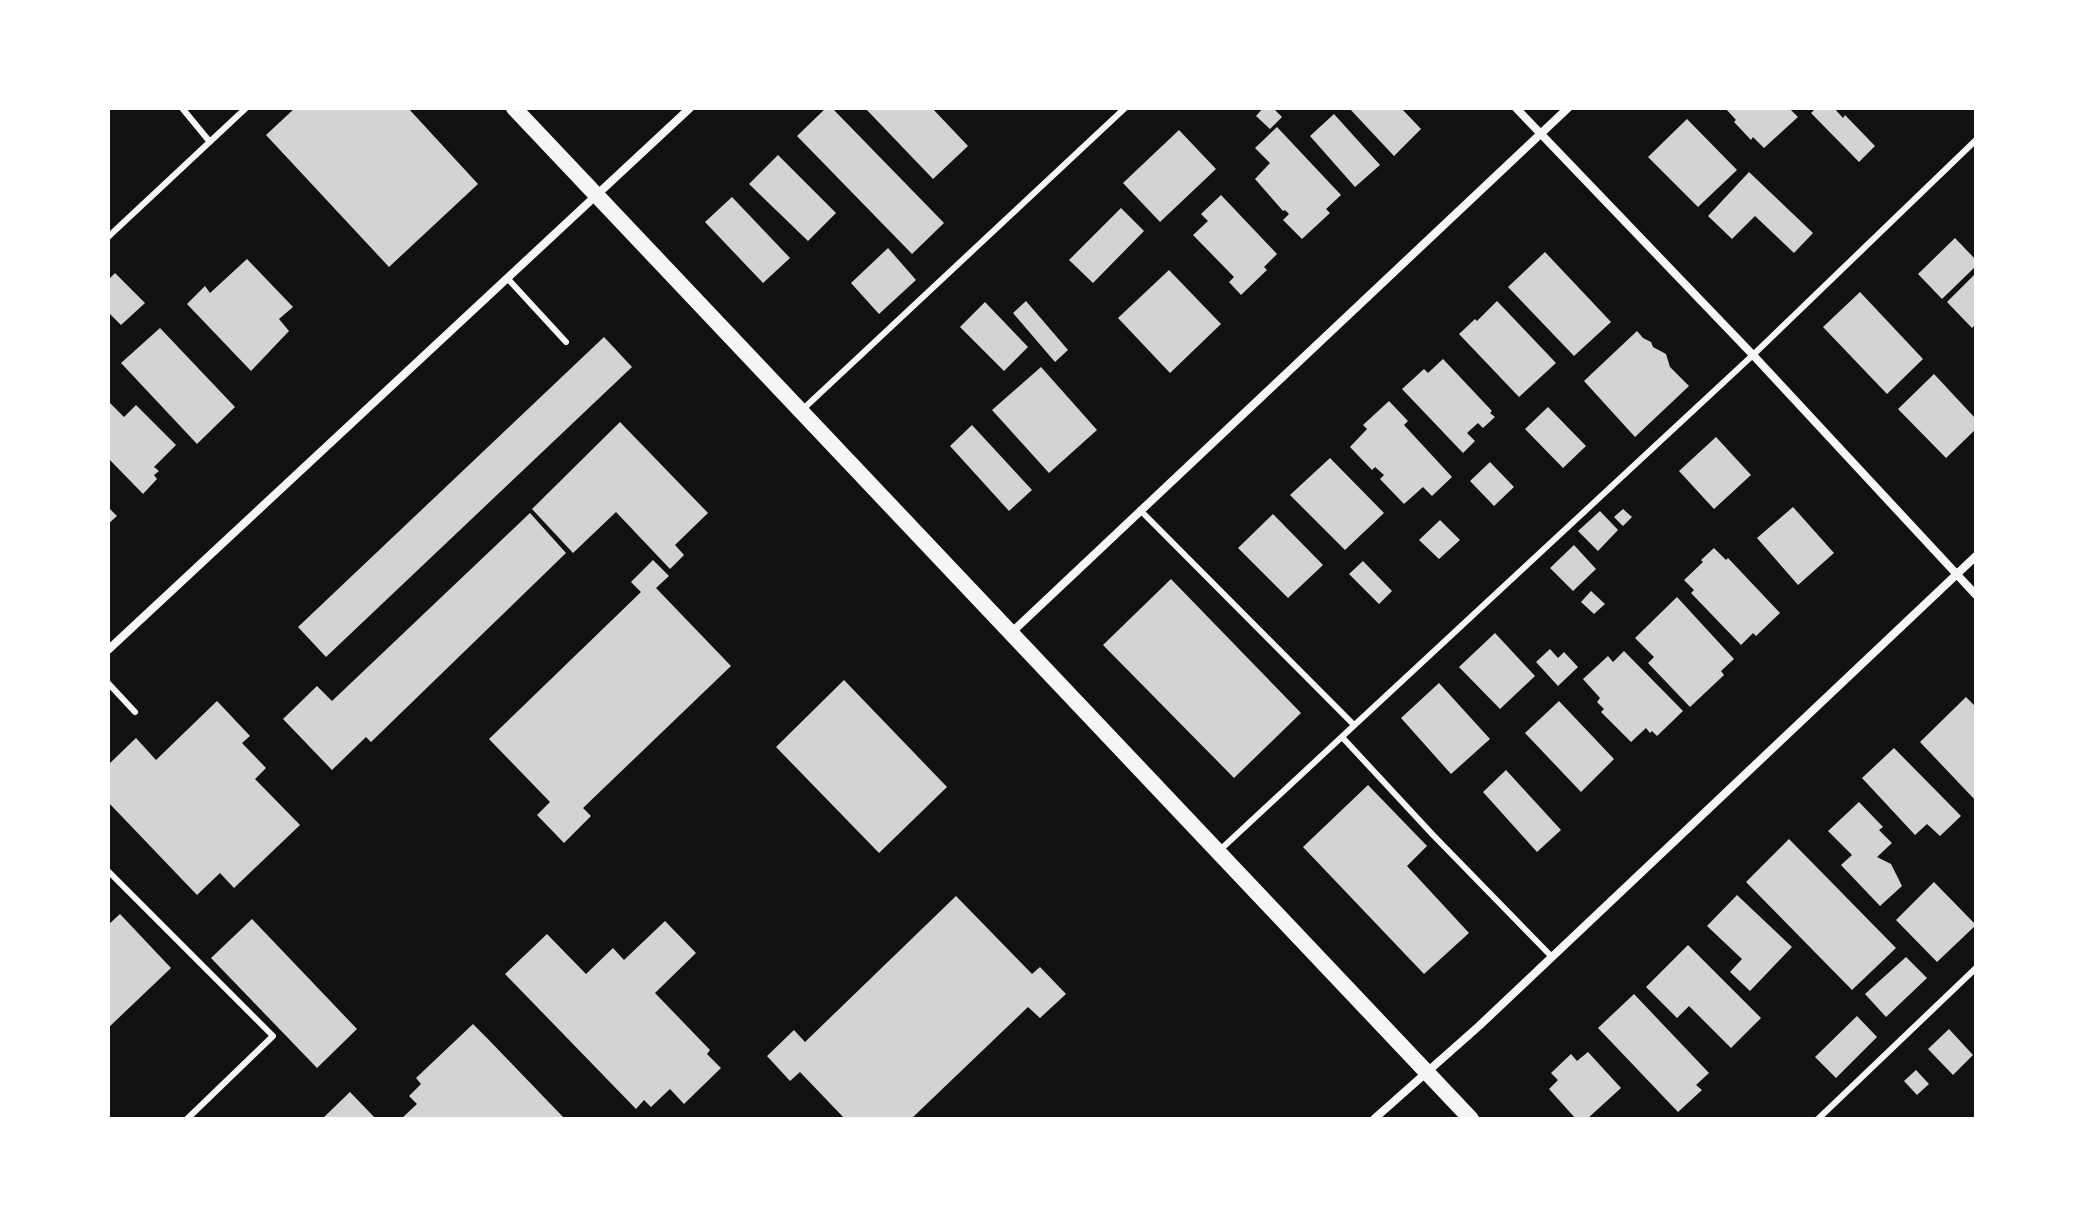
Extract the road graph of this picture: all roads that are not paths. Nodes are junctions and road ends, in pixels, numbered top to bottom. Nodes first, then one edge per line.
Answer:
1 (182, 108) edge
2 (246, 108) edge
3 (514, 108) edge
4 (690, 108) edge
5 (1125, 108) edge
6 (1516, 108) edge
7 (1568, 108) edge
8 (1541, 134) junction
9 (1976, 140) edge
10 (210, 142) junction
11 (596, 197) junction
12 (108, 237) edge
13 (508, 279) junction
14 (566, 342) dead end
15 (1753, 355) junction
16 (800, 412) junction
17 (1140, 510) junction
18 (1976, 556) edge
19 (1957, 574) junction
20 (1976, 595) edge
21 (1010, 633) junction
22 (108, 650) edge
23 (108, 683) edge
24 (135, 712) dead end
25 (1354, 725) junction
26 (1342, 737) junction
27 (1218, 852) junction
28 (108, 871) edge
29 (1552, 957) junction
30 (1976, 968) edge
31 (1427, 1073) junction
32 (187, 1119) edge
33 (1374, 1119) edge
34 (1471, 1119) edge
35 (1818, 1119) edge

1 - 10 lane
2 - 10 lane
3 - 11 main road
4 - 11 street
5 - 16 lane
6 - 8 street
7 - 8 street
8 - 15 street
8 - 17 street
9 - 15 lane
10 - 12 lane
11 - 13 street
11 - 16 main road
13 - 14 lane
13 - 22 street
15 - 19 street
15 - 25 lane
16 - 21 main road
17 - 21 street
17 - 25 lane
18 - 19 street
19 - 20 street
19 - 29 street
21 - 27 main road
23 - 24 lane
25 - 26 lane
26 - 27 lane
26 - 29 lane
27 - 31 main road
28 - 32 lane
29 - 31 street
30 - 35 lane
31 - 33 street
31 - 34 main road

